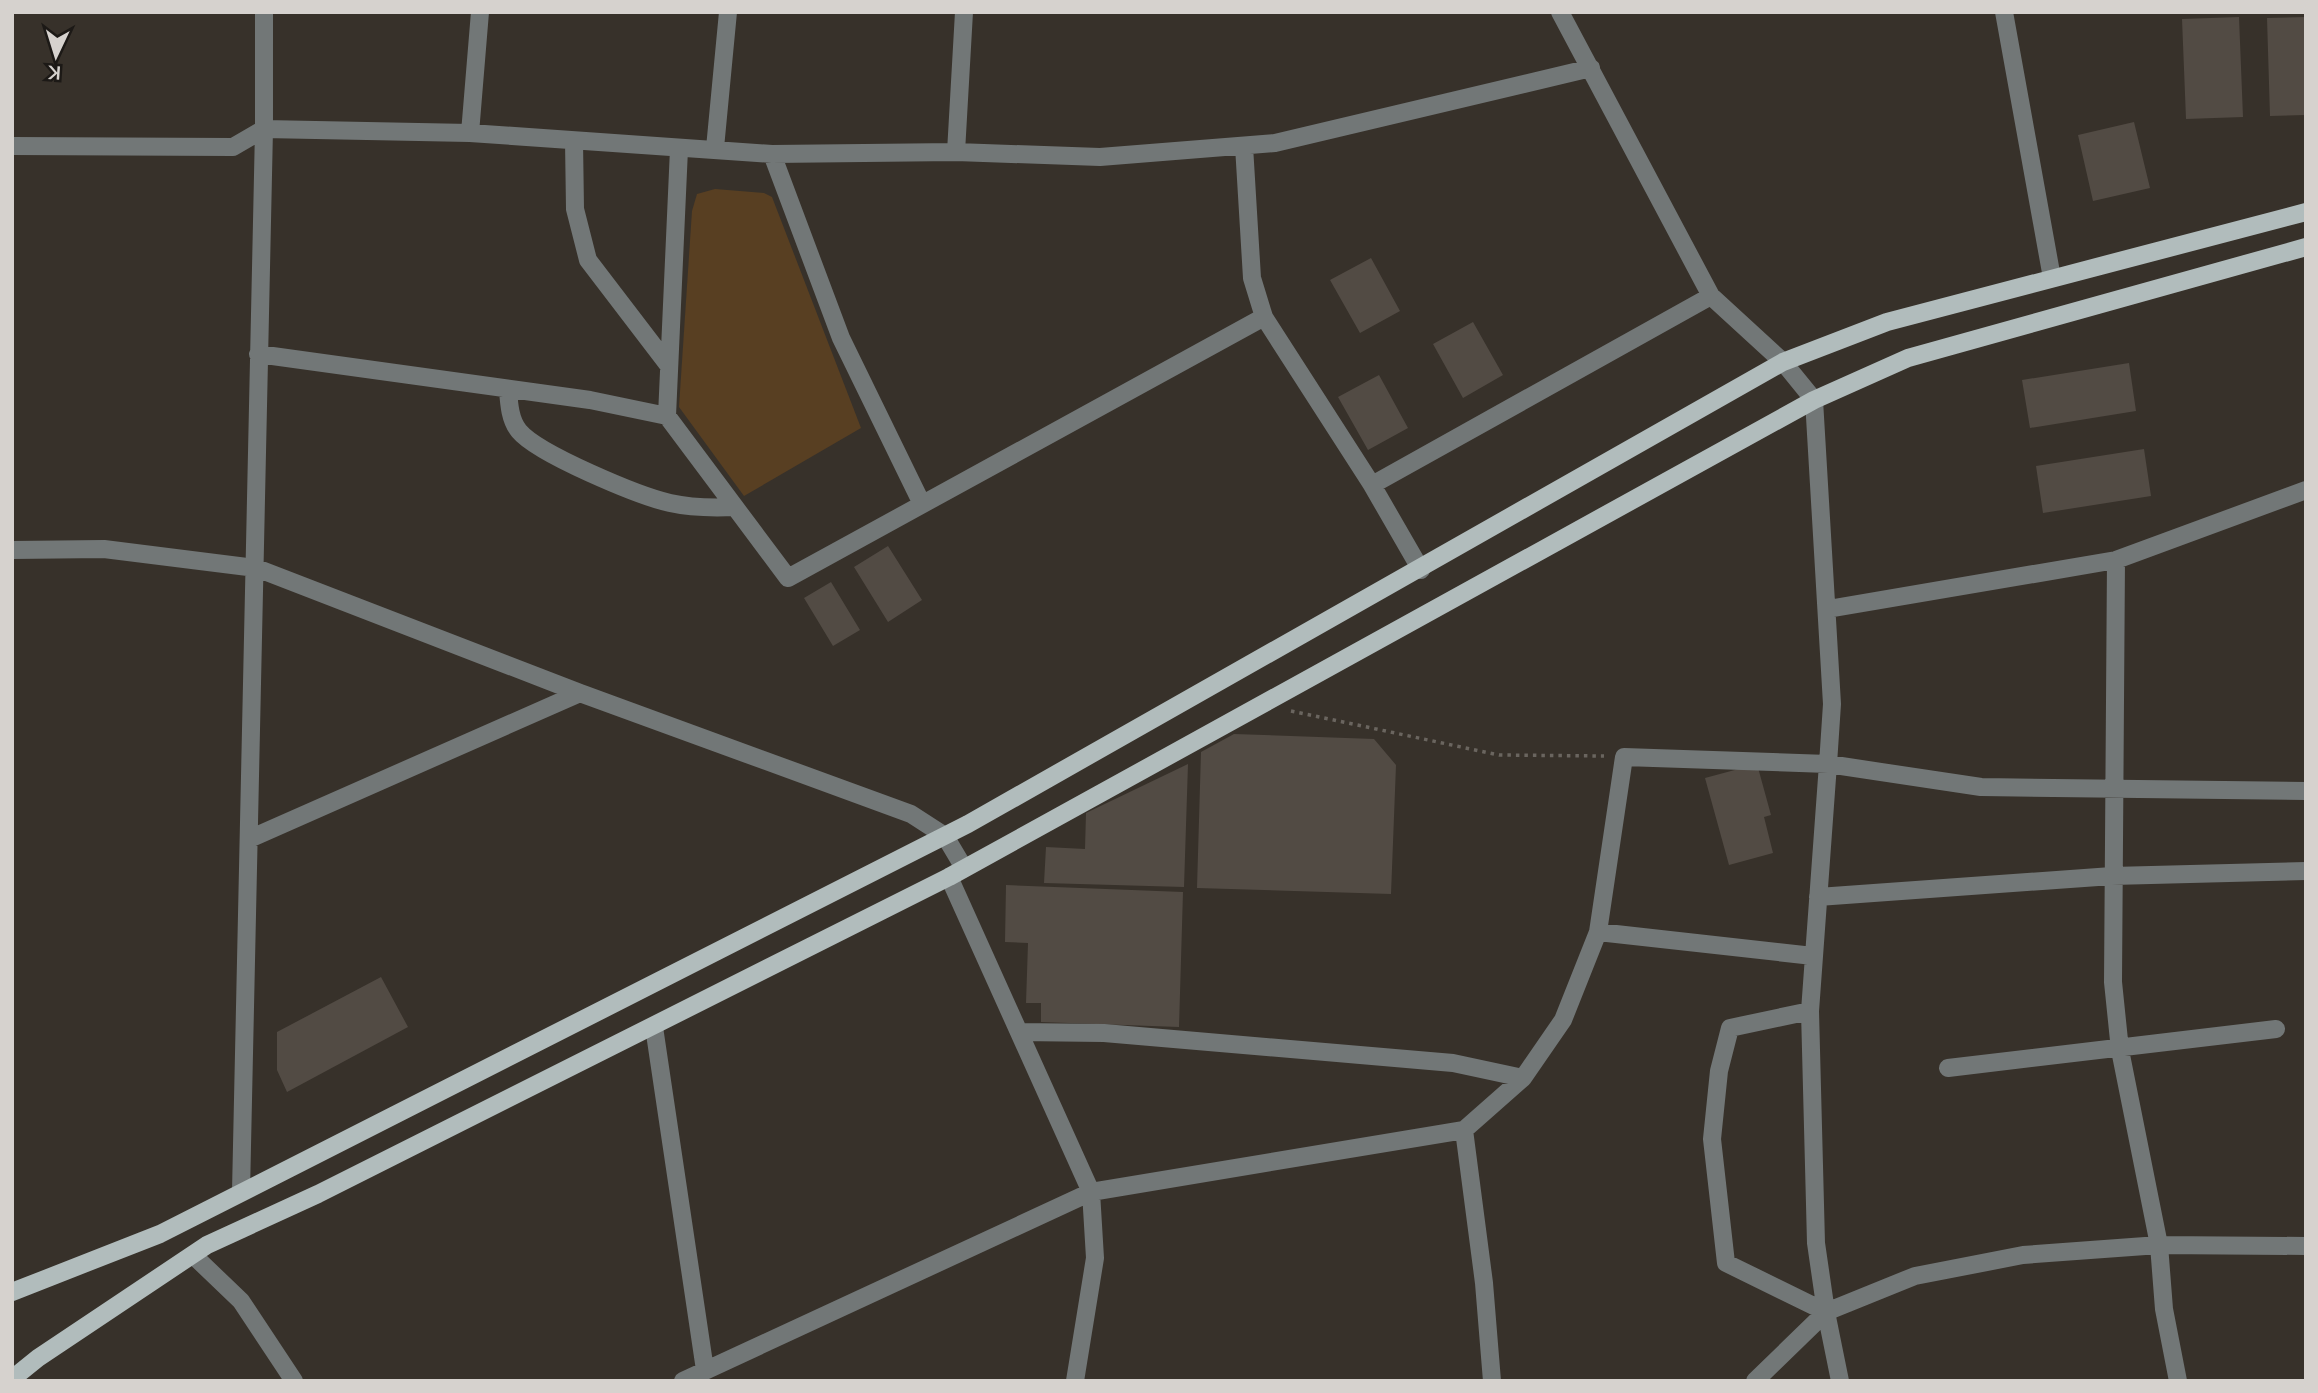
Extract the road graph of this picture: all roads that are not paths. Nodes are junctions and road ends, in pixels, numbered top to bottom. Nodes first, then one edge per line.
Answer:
1 (264, 12) edge
2 (480, 12) edge
3 (728, 12) edge
4 (964, 12) edge
5 (1560, 12) edge
6 (2004, 12) edge
7 (1591, 68) junction
8 (264, 129) junction
9 (470, 133) junction
10 (574, 141) junction
11 (12, 146) edge
12 (1244, 146) junction
13 (715, 148) junction
14 (679, 149) junction
15 (956, 152) junction
16 (772, 154) junction
17 (2306, 212) edge
18 (2306, 247) edge
19 (2052, 278) junction
20 (1712, 296) junction
21 (1264, 317) junction
22 (258, 354) junction
23 (1783, 362) junction
24 (669, 366) junction
25 (508, 390) junction
26 (1814, 400) junction
27 (667, 416) junction
28 (1372, 485) junction
29 (2306, 490) edge
30 (922, 505) junction
31 (735, 507) junction
32 (12, 550) edge
33 (2116, 560) junction
34 (256, 568) junction
35 (1421, 570) junction
36 (1828, 609) junction
37 (580, 693) junction
38 (1828, 764) junction
39 (2113, 789) junction
40 (2306, 791) edge
41 (945, 836) junction
42 (249, 839) junction
43 (2306, 871) edge
44 (957, 873) junction
45 (2112, 876) junction
46 (1818, 897) junction
47 (1598, 932) junction
48 (1813, 957) junction
49 (1810, 1011) junction
50 (654, 1027) junction
51 (2276, 1029) dead end
52 (1019, 1032) junction
53 (2120, 1050) junction
54 (1948, 1068) dead end
55 (1523, 1078) junction
56 (1464, 1130) junction
57 (241, 1192) junction
58 (1091, 1192) junction
59 (2159, 1245) junction
60 (2306, 1246) edge
61 (193, 1255) junction
62 (12, 1292) edge
63 (1826, 1312) junction
64 (705, 1370) junction
65 (12, 1379) edge
66 (293, 1381) edge
67 (683, 1381) edge
68 (1075, 1381) edge
69 (1492, 1381) edge
70 (1755, 1381) edge
71 (1840, 1381) edge
72 (2178, 1381) edge

1 - 8 street
2 - 9 street
3 - 13 street
4 - 15 street
5 - 7 street
6 - 19 street
7 - 12 street
7 - 20 street
8 - 9 street
8 - 11 street
8 - 22 street
9 - 10 street
10 - 14 street
10 - 24 street
12 - 15 street
12 - 21 street
13 - 14 street
13 - 16 street
14 - 24 street
15 - 16 street
16 - 30 street
17 - 19 main road
18 - 26 main road
19 - 23 main road
20 - 23 street
20 - 28 street
21 - 28 street
21 - 30 street
22 - 25 street
22 - 34 street
23 - 26 street
23 - 35 main road
24 - 27 street
25 - 27 street
25 - 31 street
26 - 36 street
26 - 44 main road
27 - 31 street
28 - 35 street
29 - 33 street
30 - 31 street
32 - 34 street
33 - 36 street
33 - 39 street
34 - 37 street
34 - 42 street
35 - 41 main road
36 - 38 street
37 - 41 street
37 - 42 street
38 - 39 street
38 - 46 street
38 - 47 street
39 - 40 street
39 - 45 street
41 - 44 street
41 - 57 main road
42 - 57 street
43 - 45 street
44 - 50 main road
44 - 52 street
45 - 46 street
45 - 53 street
46 - 48 street
47 - 48 street
47 - 55 street
48 - 49 street
49 - 63 street
49 - 63 street
50 - 61 main road
50 - 64 street
51 - 53 street
52 - 55 street
52 - 58 street
53 - 54 street
53 - 59 street
55 - 56 street
56 - 58 street
56 - 69 street
57 - 62 main road
58 - 64 street
58 - 68 street
59 - 60 street
59 - 63 street
59 - 72 street
61 - 65 main road
61 - 66 street
63 - 70 street
63 - 71 street
64 - 67 street

